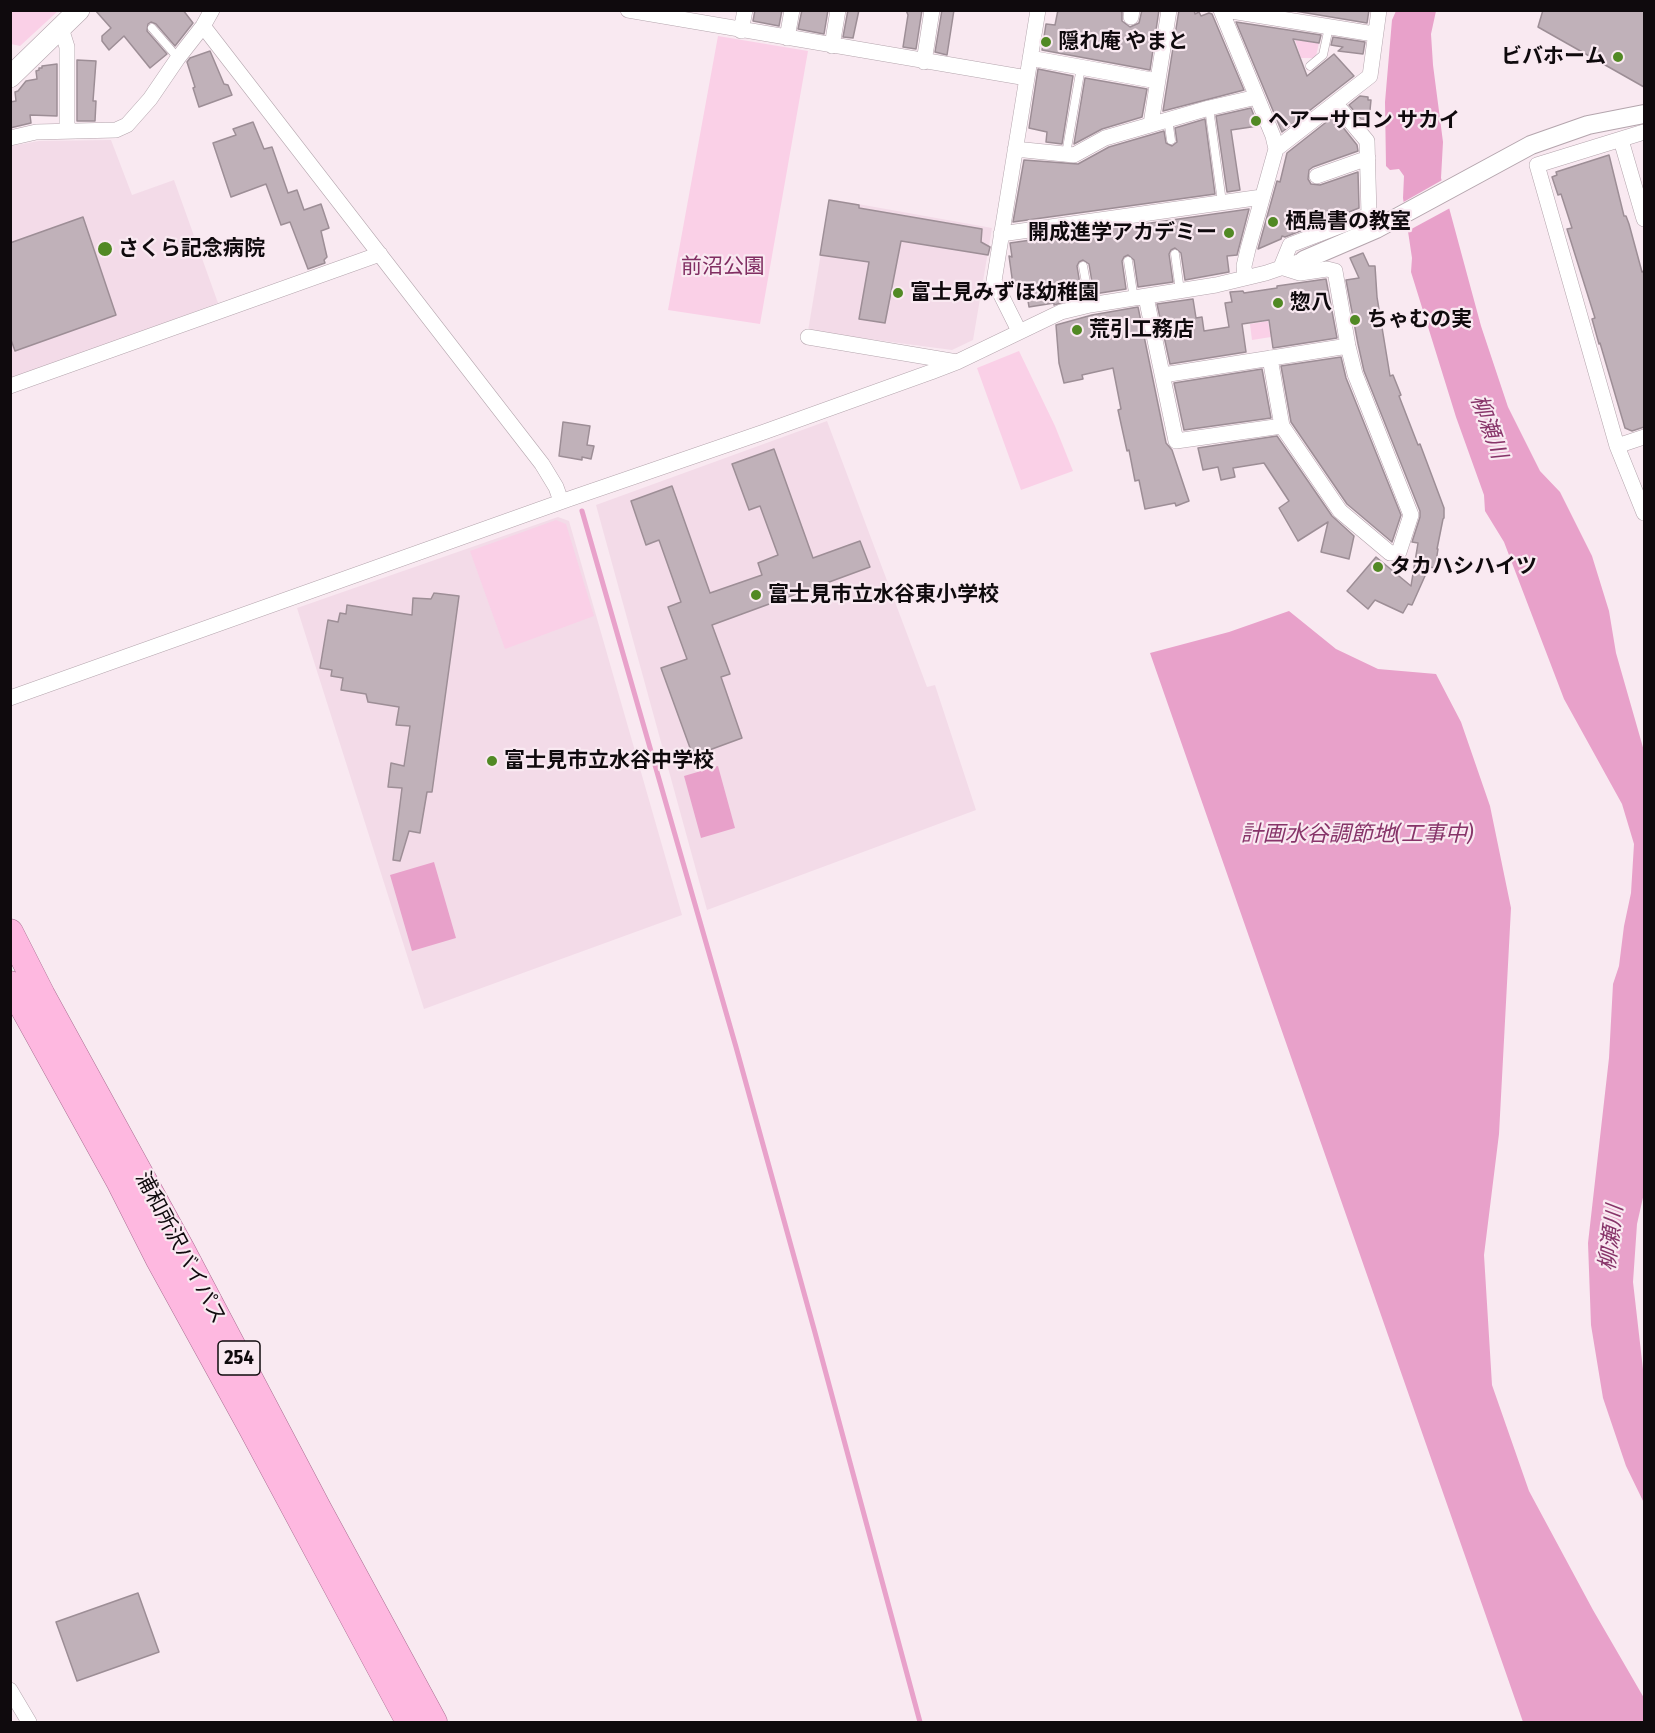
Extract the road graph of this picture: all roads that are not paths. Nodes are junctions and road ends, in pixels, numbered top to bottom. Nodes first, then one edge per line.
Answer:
1 (78, 10) edge
2 (212, 10) edge
3 (627, 10) edge
4 (745, 10) edge
5 (792, 10) edge
6 (838, 10) edge
7 (932, 10) edge
8 (1038, 10) edge
9 (1168, 10) edge
10 (1223, 10) edge
11 (1379, 10) edge
12 (203, 26) junction
13 (1329, 27) junction
14 (61, 28) junction
15 (152, 28) dead end
16 (741, 31) junction
17 (1374, 34) junction
18 (787, 38) junction
19 (832, 46) junction
20 (178, 58) junction
21 (1030, 58) junction
22 (924, 62) junction
23 (1310, 66) dead end
24 (1081, 67) junction
25 (10, 77) edge
26 (1027, 78) junction
27 (1157, 81) junction
28 (1257, 97) junction
29 (1336, 104) junction
30 (1209, 108) junction
31 (1644, 114) edge
32 (1168, 119) junction
33 (1151, 124) junction
34 (67, 130) junction
35 (1644, 132) edge
36 (10, 138) edge
37 (1172, 140) dead end
38 (1621, 140) junction
39 (1015, 149) junction
40 (1276, 149) junction
41 (1065, 154) junction
42 (1368, 158) junction
43 (1317, 176) dead end
44 (1262, 197) junction
45 (1222, 202) junction
46 (1644, 219) edge
47 (1001, 234) junction
48 (380, 254) junction
49 (1175, 254) dead end
50 (1304, 260) joint
51 (1128, 261) dead end
52 (1083, 266) dead end
53 (1281, 267) junction
54 (1245, 278) junction
55 (1180, 292) junction
56 (1140, 298) junction
57 (1090, 305) junction
58 (1019, 331) junction
59 (808, 337) dead end
60 (1348, 346) junction
61 (1270, 358) junction
62 (957, 362) junction
63 (1163, 375) junction
64 (11, 383) edge
65 (1282, 426) junction
66 (1644, 438) edge
67 (1617, 446) junction
68 (572, 498) junction
69 (1644, 513) edge
70 (10, 698) edge
71 (10, 932) edge
72 (10, 984) edge
73 (10, 1690) edge
74 (29, 1722) edge
75 (409, 1722) edge
76 (434, 1722) edge

1 - 14 main road
2 - 12 street
3 - 16 street
4 - 16 street
5 - 18 street
6 - 19 street
7 - 22 street
8 - 21 street
9 - 27 street
10 - 13 street
10 - 28 street
11 - 17 street
12 - 20 street
12 - 48 street
13 - 17 street
13 - 23 lane
14 - 25 main road
14 - 34 street
15 - 20 lane
16 - 18 street
17 - 29 street
18 - 19 street
19 - 22 street
20 - 34 street
21 - 24 street
21 - 26 street
22 - 26 street
24 - 27 street
24 - 41 lane
26 - 39 street
27 - 33 street
28 - 30 street
28 - 40 street
29 - 40 street
29 - 42 street
30 - 32 street
30 - 45 lane
31 - 50 street
32 - 33 street
32 - 37 lane
33 - 41 street
34 - 36 street
35 - 38 street
38 - 46 street
38 - 67 street
39 - 41 street
39 - 47 street
40 - 44 street
42 - 43 street
42 - 53 street
44 - 45 street
44 - 54 street
45 - 47 street
47 - 58 street
48 - 64 street
48 - 68 street
49 - 55 lane
50 - 53 street
51 - 56 lane
52 - 57 lane
53 - 54 street
53 - 60 street
54 - 55 street
55 - 56 street
56 - 57 street
56 - 63 street
57 - 58 street
58 - 62 street
59 - 62 street
60 - 61 street
60 - 65 street
61 - 63 street
61 - 65 street
62 - 68 street
63 - 65 street
66 - 67 street
67 - 69 street
68 - 70 street
71 - 76 highway, 浦和所沢バイパス / 254
72 - 75 highway, 浦和所沢バイパス / 254
73 - 74 street

